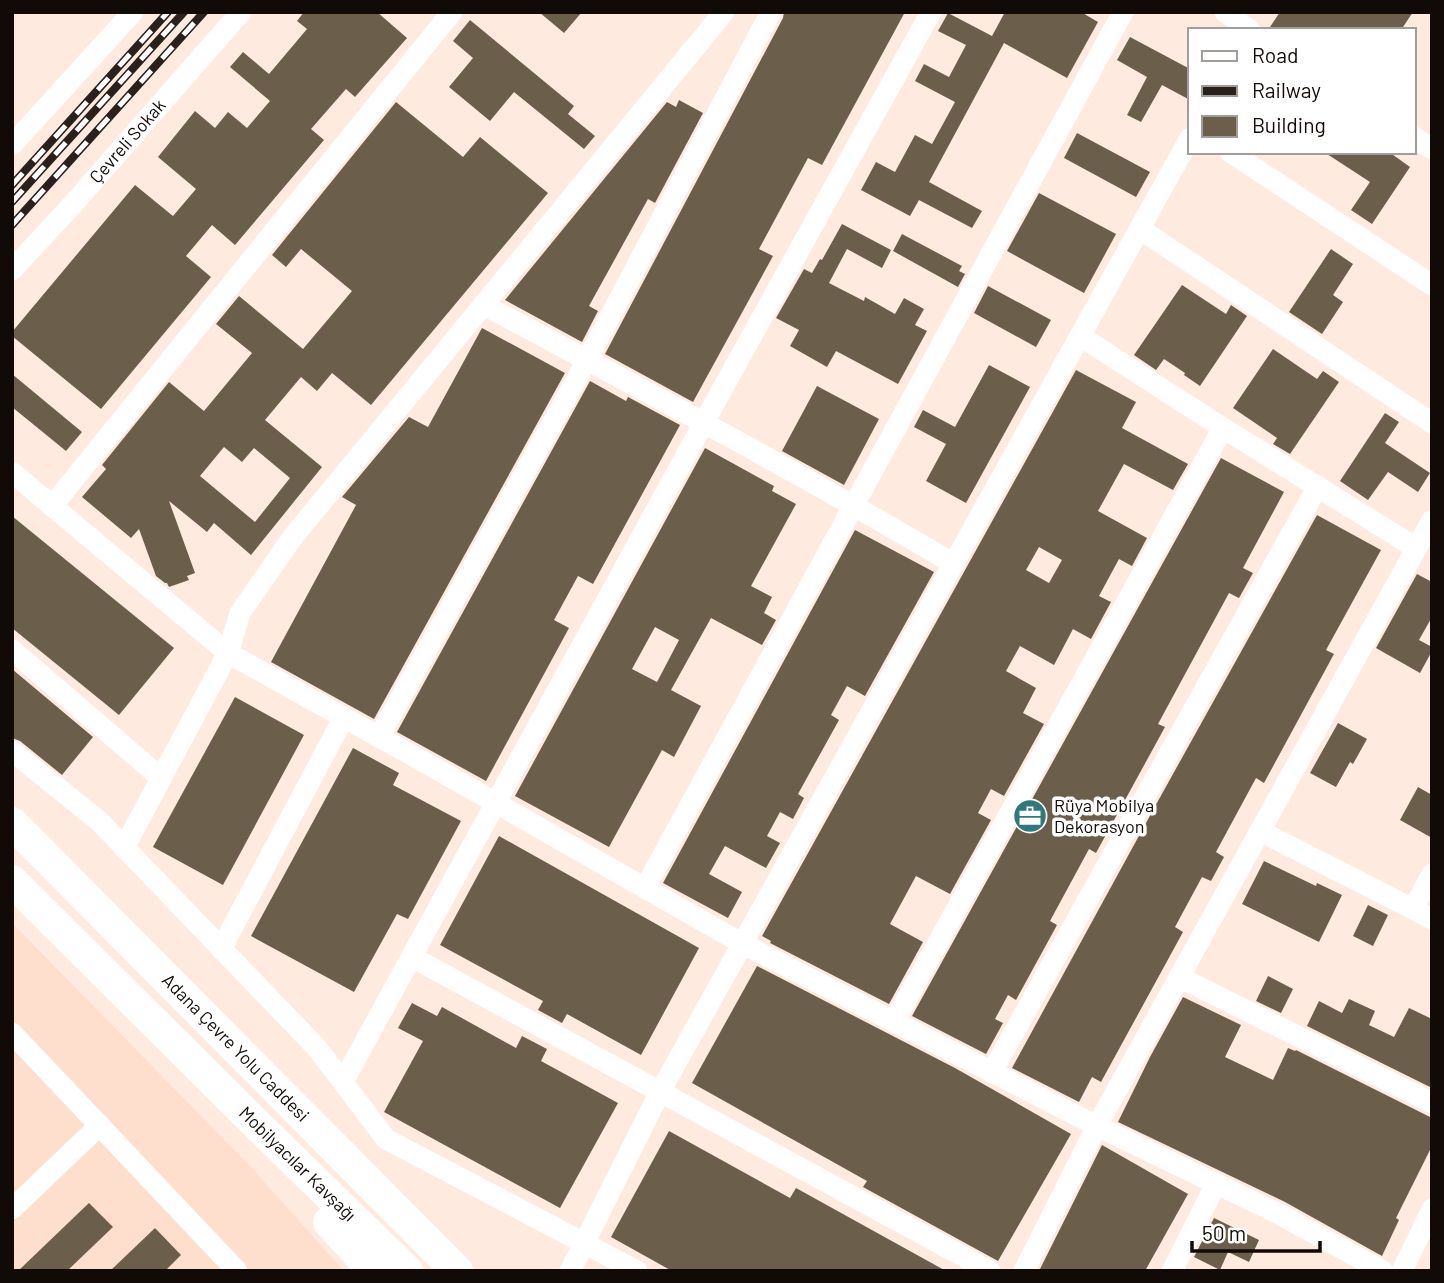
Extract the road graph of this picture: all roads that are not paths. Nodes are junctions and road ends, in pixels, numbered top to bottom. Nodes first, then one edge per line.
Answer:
1 (133, 12) edge
2 (241, 12) edge
3 (452, 12) edge
4 (724, 12) edge
5 (771, 12) edge
6 (931, 12) edge
7 (1124, 12) edge
8 (1225, 12) edge
9 (1247, 28) edge
10 (1416, 138) edge
11 (1188, 142) edge
12 (12, 145) edge
13 (1432, 149) edge
14 (1233, 154) edge
15 (1140, 229) junction
16 (12, 270) edge
17 (1432, 285) edge
18 (484, 305) junction
19 (1080, 336) junction
20 (587, 360) junction
21 (704, 422) junction
22 (1432, 422) edge
23 (1223, 428) junction
24 (12, 472) edge
25 (1318, 486) junction
26 (855, 505) junction
27 (52, 506) junction
28 (1432, 520) edge
29 (1416, 548) junction
30 (954, 564) junction
31 (12, 650) edge
32 (228, 653) junction
33 (344, 718) junction
34 (379, 737) junction
35 (12, 751) edge
36 (162, 778) junction
37 (496, 803) junction
38 (12, 823) edge
39 (1260, 831) junction
40 (124, 848) junction
41 (1432, 874) edge
42 (12, 881) edge
43 (645, 888) junction
44 (1422, 914) edge
45 (743, 944) junction
46 (221, 949) junction
47 (412, 957) junction
48 (1179, 977) junction
49 (894, 1022) junction
50 (12, 1033) edge
51 (992, 1072) junction
52 (343, 1082) junction
53 (660, 1092) junction
54 (1432, 1103) edge
55 (245, 1113) junction
56 (100, 1125) junction
57 (1097, 1126) junction
58 (1216, 1184) junction
59 (12, 1209) edge
60 (1432, 1209) edge
61 (585, 1244) junction
62 (237, 1271) edge
63 (374, 1271) edge
64 (407, 1271) edge
65 (457, 1271) edge
66 (570, 1271) edge
67 (637, 1271) edge
68 (990, 1271) edge
69 (1024, 1271) edge
70 (1172, 1271) edge
71 (1383, 1271) edge
72 (1402, 1271) edge

1 - 12 street
2 - 16 street, Çevreli Sokak
3 - 27 street
4 - 18 street
5 - 20 street
6 - 21 street
7 - 26 street
8 - 9 street
10 - 13 street
11 - 15 street
14 - 17 street
15 - 19 street
15 - 22 street
18 - 20 street
18 - 32 street
19 - 23 street
19 - 30 street
20 - 21 street
20 - 34 street
21 - 26 street
21 - 37 street
23 - 25 street
23 - 49 street
24 - 27 street
25 - 29 street
25 - 51 street
26 - 30 street
26 - 43 street
27 - 32 street
28 - 29 street
29 - 39 street
30 - 45 street
31 - 36 street
32 - 33 street
32 - 36 street
33 - 34 street
33 - 46 street
34 - 37 street
35 - 40 street
36 - 40 street
37 - 43 street
37 - 47 street
38 - 65 highway, Adana Çevre Yolu Caddesi
39 - 44 street
39 - 48 street
40 - 46 street
41 - 44 street
42 - 55 highway
43 - 45 street
45 - 49 street
45 - 53 street
46 - 52 street
47 - 52 street
47 - 53 street
48 - 54 street
48 - 57 street
49 - 51 street
50 - 56 street
51 - 57 street
52 - 61 street
53 - 61 street
53 - 68 street
55 - 63 highway, Mobilyacılar Kavşağı
55 - 64 highway, Mobilyacılar Kavşağı
56 - 59 street
56 - 62 street
57 - 58 street
57 - 69 street
58 - 70 street
58 - 71 street
60 - 72 street
61 - 66 street
61 - 67 street

